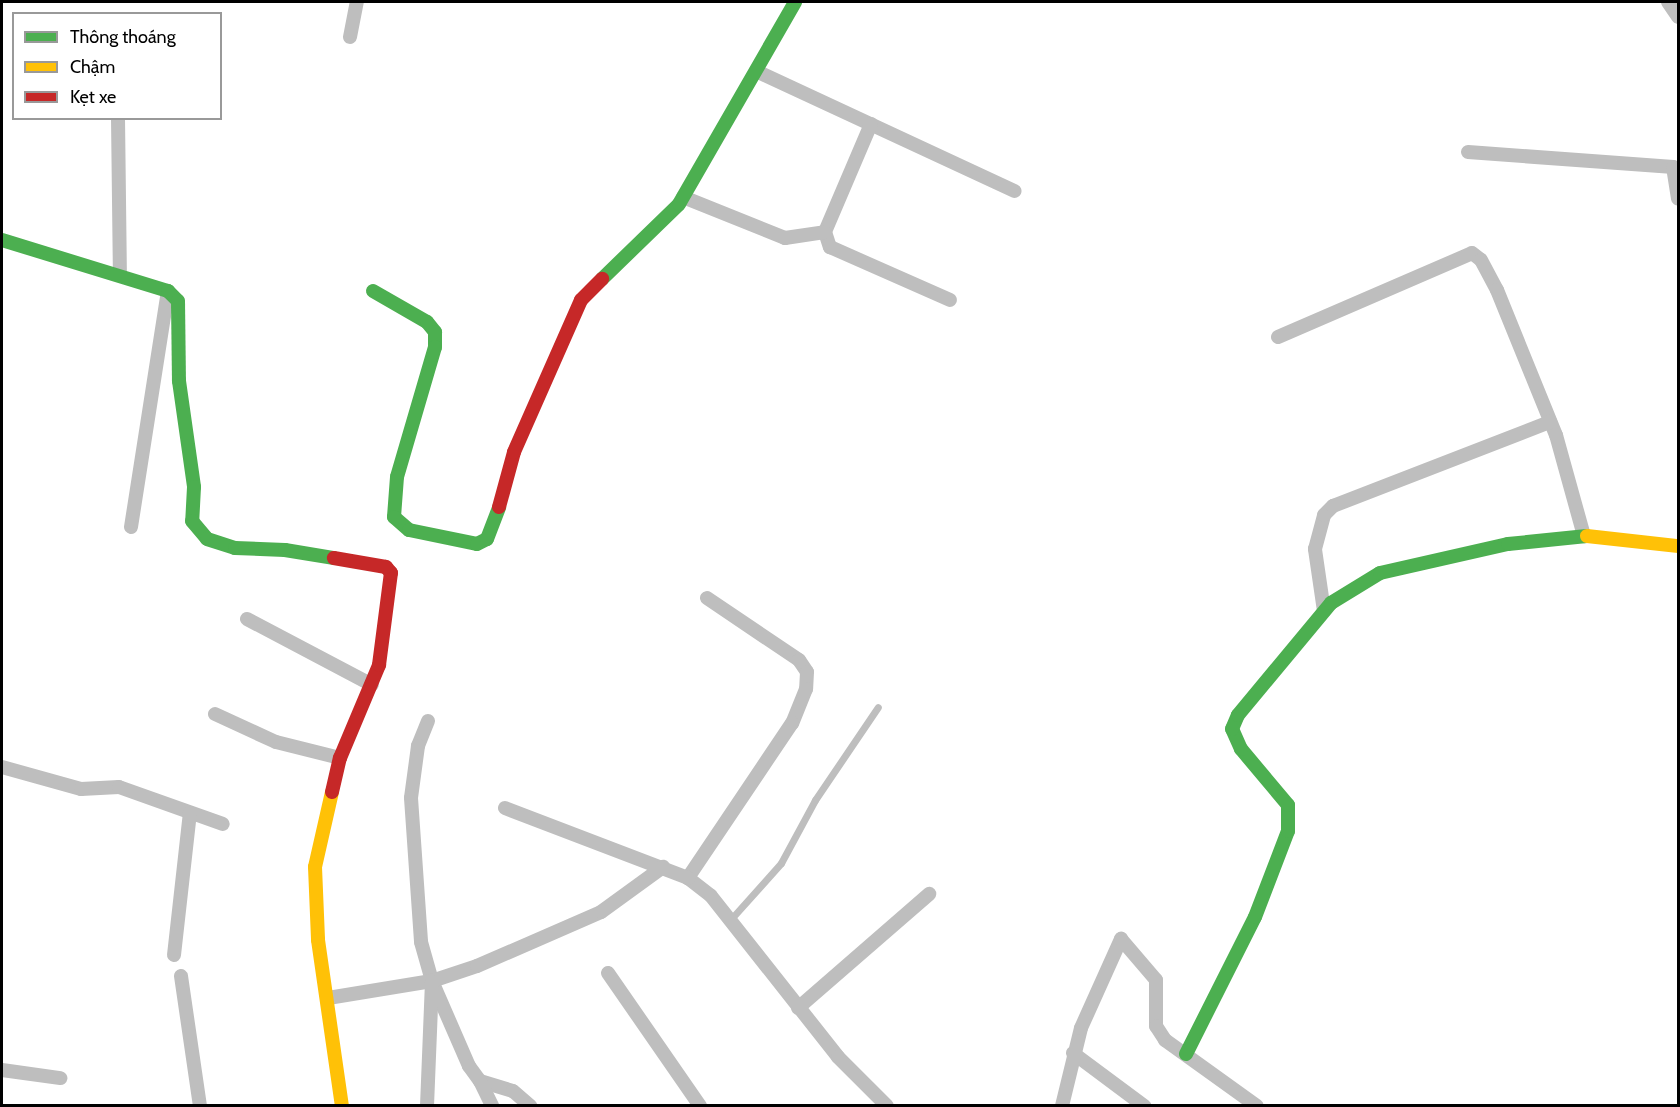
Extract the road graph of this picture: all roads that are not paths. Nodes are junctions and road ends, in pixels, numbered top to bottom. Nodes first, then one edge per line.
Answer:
1 (357, 2) edge
2 (795, 2) edge
3 (1668, 2) edge
4 (1678, 17) edge
5 (350, 37) dead end
6 (756, 70) junction
7 (118, 120) edge
8 (871, 124) junction
9 (1468, 152) dead end
10 (1014, 191) dead end
11 (683, 197) junction
12 (1678, 199) edge
13 (825, 232) junction
14 (2, 240) edge
15 (120, 275) junction
16 (168, 291) junction
17 (373, 291) dead end
18 (950, 300) dead end
19 (1278, 337) dead end
20 (1550, 422) junction
21 (131, 527) dead end
22 (1584, 536) junction
23 (1678, 546) edge
24 (707, 598) dead end
25 (1324, 611) junction
26 (247, 619) dead end
27 (372, 685) junction
28 (878, 707) dead end
29 (215, 714) dead end
30 (428, 721) dead end
31 (339, 758) junction
32 (2, 767) edge
33 (505, 808) dead end
34 (190, 813) junction
35 (223, 824) dead end
36 (663, 867) junction
37 (688, 878) junction
38 (929, 894) dead end
39 (731, 919) junction
40 (174, 956) dead end
41 (608, 974) dead end
42 (181, 976) dead end
43 (432, 981) junction
44 (328, 998) junction
45 (798, 1008) junction
46 (1073, 1053) junction
47 (1186, 1054) junction
48 (2, 1070) edge
49 (60, 1078) dead end
50 (480, 1081) junction
51 (200, 1106) edge
52 (342, 1106) edge
53 (427, 1106) edge
54 (492, 1106) edge
55 (530, 1106) edge
56 (700, 1106) edge
57 (886, 1106) edge
58 (1062, 1106) edge
59 (1143, 1106) edge
60 (1257, 1106) edge

1 - 5 street
2 - 6 street
3 - 4 street
6 - 8 street
6 - 11 street
7 - 15 street
8 - 10 street
8 - 13 street
9 - 12 street
11 - 13 street
11 - 17 street
13 - 18 street
14 - 15 street
15 - 16 street
16 - 21 street
16 - 27 street
19 - 20 street
20 - 22 street
20 - 25 street
22 - 23 street
22 - 25 street
24 - 37 street
25 - 47 street
26 - 27 street
27 - 31 street
28 - 39 lane
29 - 31 street
30 - 43 street
31 - 44 street
32 - 34 street
33 - 36 street
34 - 35 street
34 - 40 street
36 - 37 street
36 - 43 street
37 - 39 street
38 - 45 street
39 - 45 street
41 - 56 street
42 - 51 street
43 - 44 street
43 - 50 street
43 - 53 street
44 - 52 street
45 - 57 street
46 - 47 street
46 - 58 street
46 - 59 street
47 - 60 street
48 - 49 street
50 - 54 street
50 - 55 street

